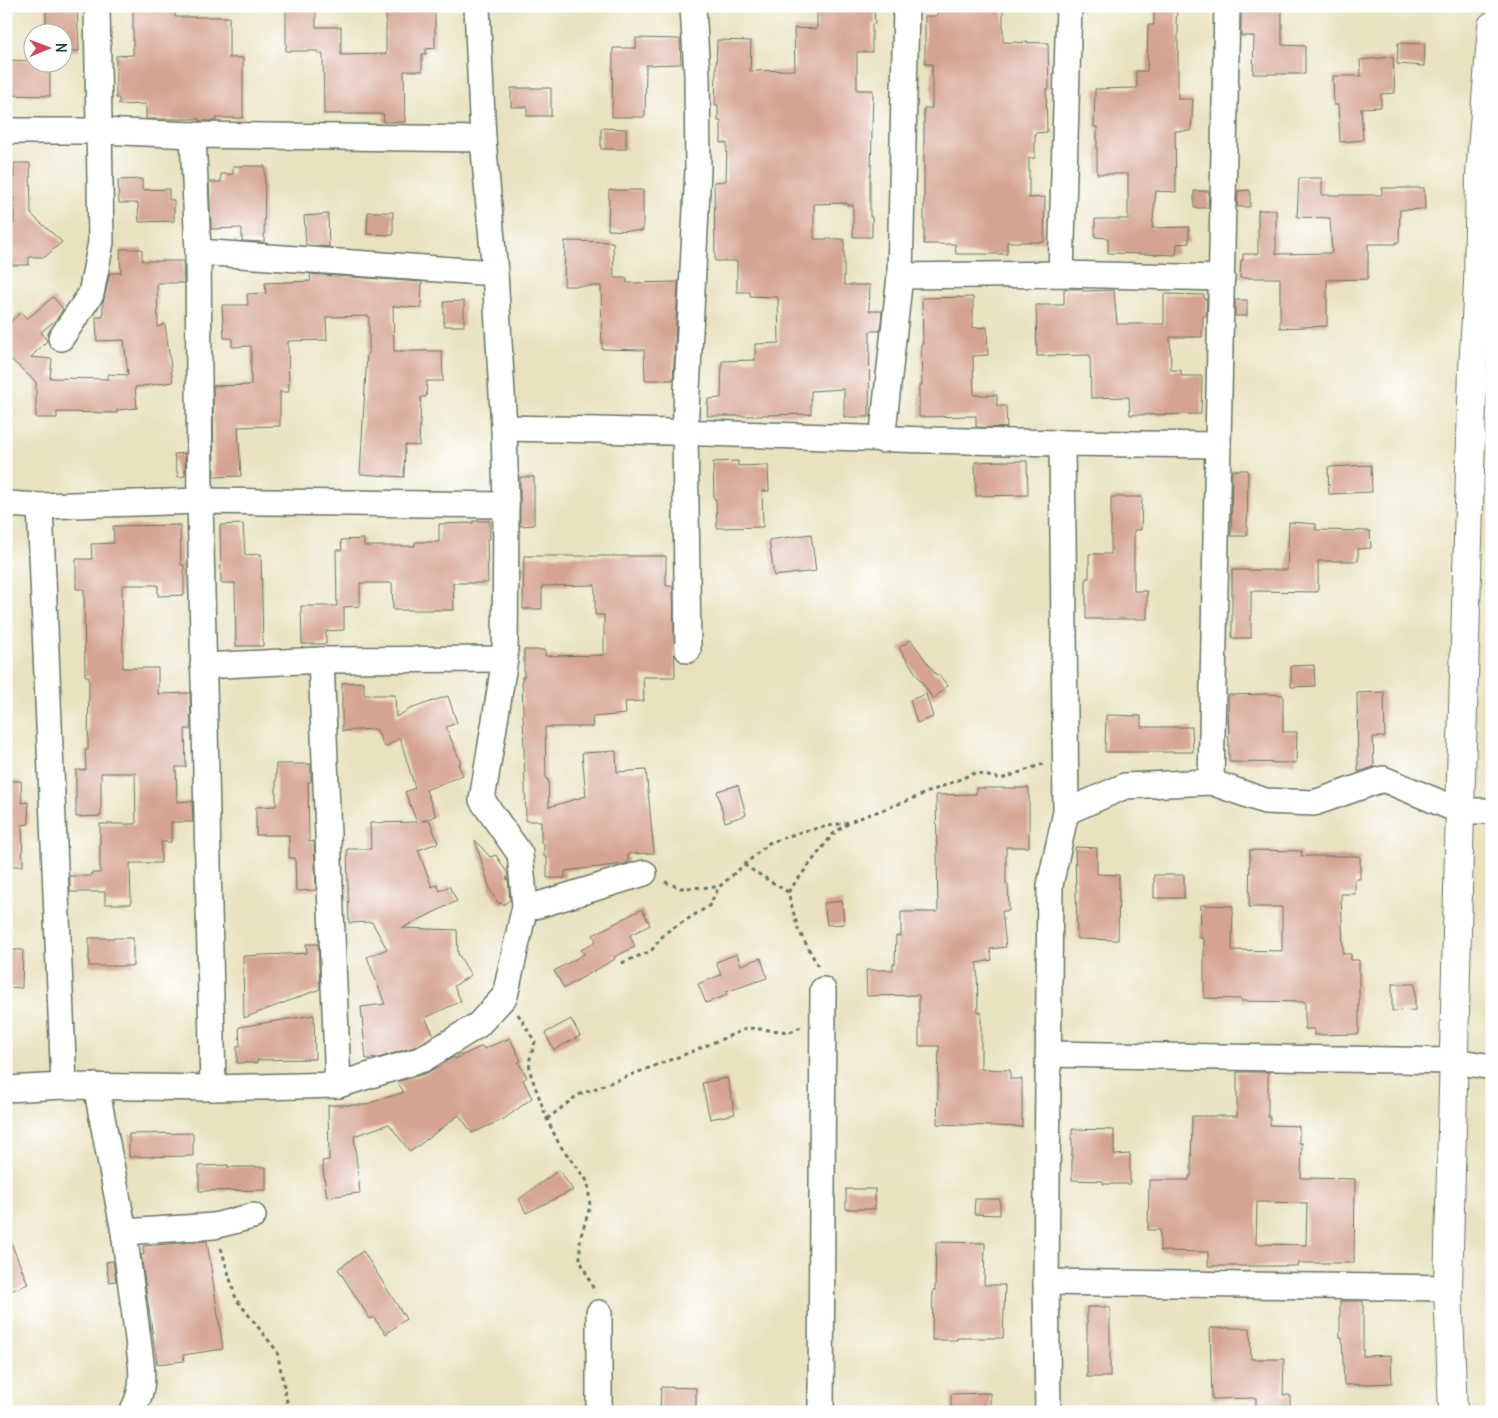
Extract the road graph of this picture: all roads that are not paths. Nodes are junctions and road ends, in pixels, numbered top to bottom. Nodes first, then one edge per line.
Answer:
1 (97, 6) edge
2 (477, 6) edge
3 (693, 6) edge
4 (906, 6) edge
5 (1068, 6) edge
6 (1227, 6) edge
7 (1492, 26) edge
8 (6, 131) edge
9 (99, 131) junction
10 (193, 135) junction
11 (483, 140) junction
12 (198, 252) junction
13 (495, 273) junction
14 (1061, 274) junction
15 (900, 276) junction
16 (1222, 278) junction
17 (61, 338) dead end
18 (1482, 369) edge
19 (504, 428) junction
20 (685, 431) junction
21 (882, 440) junction
22 (1062, 443) junction
23 (1218, 444) junction
24 (200, 501) junction
25 (6, 504) edge
26 (506, 505) junction
27 (40, 506) junction
28 (688, 650) dead end
29 (505, 659) junction
30 (321, 660) junction
31 (203, 666) junction
32 (1211, 782) junction
33 (1492, 811) edge
34 (1066, 812) junction
35 (1460, 812) junction
36 (644, 873) road end
37 (525, 909) junction
38 (824, 990) road end
39 (1049, 1054) junction
40 (1454, 1061) junction
41 (1492, 1067) edge
42 (338, 1085) junction
43 (64, 1086) junction
44 (96, 1086) junction
45 (213, 1088) junction
46 (6, 1089) edge
47 (253, 1216) dead end
48 (124, 1232) junction
49 (1046, 1282) junction
50 (1448, 1288) junction
51 (599, 1313) road end
52 (132, 1412) edge
53 (599, 1412) edge
54 (821, 1412) edge
55 (1048, 1412) edge
56 (1453, 1412) edge

1 - 9 street
2 - 11 street
3 - 20 street
4 - 15 street
5 - 14 street
6 - 16 street
7 - 18 street
8 - 9 street
9 - 10 street
9 - 17 street
10 - 11 street
10 - 12 street
11 - 13 street
12 - 13 street
12 - 24 street
13 - 19 street
14 - 15 street
14 - 16 street
15 - 21 street
16 - 23 street
18 - 35 street
19 - 20 street
19 - 26 street
20 - 21 street
20 - 28 street
21 - 22 street
22 - 23 street
22 - 34 street
23 - 32 street
24 - 26 street
24 - 27 street
24 - 31 street
25 - 27 street
26 - 29 street
27 - 43 street
29 - 30 street
29 - 37 street
30 - 31 street
30 - 42 street
31 - 45 street
32 - 34 street
32 - 35 street
33 - 35 street
34 - 39 street
35 - 40 street
36 - 37 street
37 - 42 street
38 - 54 street
39 - 40 street
39 - 49 street
40 - 41 street
40 - 50 street
42 - 45 street
43 - 44 street
43 - 46 street
44 - 45 street
44 - 48 street
47 - 48 street
48 - 52 street
49 - 50 street
49 - 55 street
50 - 56 street
51 - 53 street

